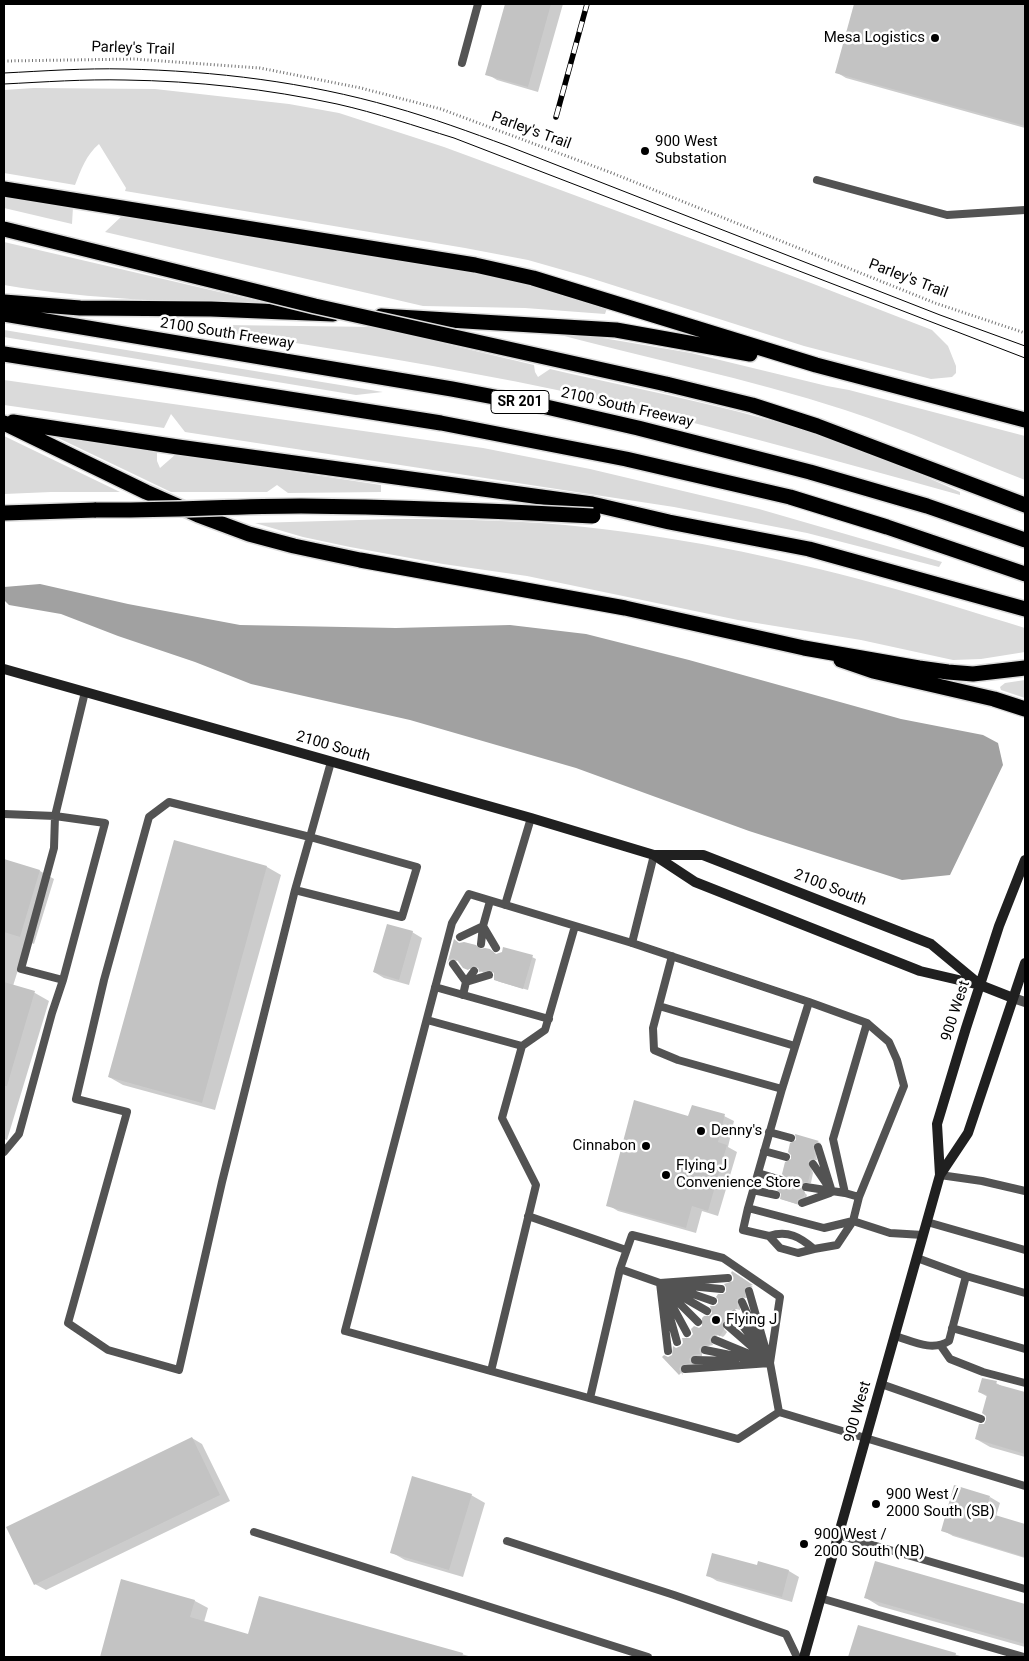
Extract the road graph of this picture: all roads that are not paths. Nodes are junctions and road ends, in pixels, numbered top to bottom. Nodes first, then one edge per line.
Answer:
1 (478, 4) edge
2 (462, 64) dead end
3 (818, 180) dead end
4 (4, 190) edge
5 (1025, 210) edge
6 (4, 229) edge
7 (4, 302) edge
8 (4, 314) edge
9 (4, 354) edge
10 (816, 366) junction
11 (1025, 420) edge
12 (4, 422) edge
13 (1025, 505) edge
14 (592, 510) junction
15 (4, 513) edge
16 (1025, 540) edge
17 (1025, 574) edge
18 (1025, 609) edge
19 (804, 648) junction
20 (1025, 668) edge
21 (4, 669) edge
22 (85, 692) junction
23 (1025, 709) edge
24 (331, 762) junction
25 (4, 814) edge
26 (55, 816) junction
27 (531, 818) junction
28 (310, 837) junction
29 (654, 855) junction
30 (1025, 860) edge
31 (295, 890) junction
32 (490, 901) junction
33 (505, 905) junction
34 (483, 926) junction
35 (575, 926) junction
36 (460, 937) dead end
37 (469, 940) dead end
38 (632, 943) junction
39 (482, 944) dead end
40 (496, 948) dead end
41 (672, 956) junction
42 (1025, 963) edge
43 (453, 964) dead end
44 (462, 967) dead end
45 (474, 971) dead end
46 (489, 975) dead end
47 (63, 980) junction
48 (466, 982) junction
49 (980, 985) junction
50 (435, 988) junction
51 (463, 996) junction
52 (1013, 998) junction
53 (809, 1002) junction
54 (1025, 1002) edge
55 (659, 1006) junction
56 (548, 1019) junction
57 (427, 1020) junction
58 (867, 1023) junction
59 (522, 1046) junction
60 (795, 1046) junction
61 (782, 1089) junction
62 (770, 1132) junction
63 (792, 1138) dead end
64 (818, 1147) dead end
65 (764, 1151) junction
66 (4, 1152) edge
67 (786, 1157) dead end
68 (813, 1164) dead end
69 (758, 1173) junction
70 (940, 1175) junction
71 (781, 1180) dead end
72 (806, 1187) dead end
73 (753, 1190) junction
74 (1025, 1191) edge
75 (832, 1192) junction
76 (845, 1193) junction
77 (776, 1195) dead end
78 (860, 1197) junction
79 (802, 1203) dead end
80 (748, 1208) junction
81 (528, 1216) junction
82 (853, 1221) junction
83 (927, 1222) junction
84 (923, 1235) junction
85 (769, 1236) junction
86 (814, 1249) junction
87 (626, 1250) junction
88 (1025, 1250) edge
89 (917, 1258) junction
90 (620, 1269) junction
91 (966, 1276) junction
92 (728, 1278) dead end
93 (660, 1283) junction
94 (721, 1289) dead end
95 (748, 1291) dead end
96 (1025, 1293) edge
97 (713, 1301) dead end
98 (742, 1302) dead end
99 (707, 1311) dead end
100 (734, 1314) dead end
101 (698, 1322) dead end
102 (727, 1325) dead end
103 (952, 1328) junction
104 (687, 1333) dead end
105 (895, 1336) junction
106 (715, 1340) dead end
107 (677, 1342) dead end
108 (941, 1346) junction
109 (1025, 1349) edge
110 (705, 1350) dead end
111 (668, 1351) dead end
112 (695, 1360) dead end
113 (770, 1363) junction
114 (685, 1369) dead end
115 (491, 1371) junction
116 (881, 1384) junction
117 (1025, 1384) edge
118 (590, 1398) junction
119 (779, 1412) junction
120 (981, 1418) dead end
121 (866, 1437) junction
122 (1025, 1486) edge
123 (254, 1532) dead end
124 (838, 1535) junction
125 (507, 1541) dead end
126 (1025, 1589) edge
127 (820, 1598) junction
128 (648, 1657) edge
129 (797, 1657) edge
130 (804, 1657) edge
131 (1024, 1657) edge

1 - 2 lane
3 - 5 lane
4 - 10 highway
6 - 13 highway, bridge
7 - 10 highway
8 - 16 highway, 2100 South Freeway / SR 201
9 - 17 highway, SR 201
10 - 11 highway
12 - 14 highway
12 - 19 highway
14 - 15 highway, bridge
14 - 18 highway
19 - 20 highway
19 - 23 highway
21 - 22 main road, 2100 South
22 - 24 main road, 2100 South
22 - 26 lane
24 - 27 main road, 2100 South
24 - 28 lane
25 - 26 lane
26 - 47 lane
26 - 47 lane
27 - 29 main road, 2100 South
27 - 33 lane
28 - 31 lane
28 - 31 lane
28 - 31 lane
29 - 38 lane
29 - 49 main road, 2100 South
29 - 49 main road, 2100 South
30 - 49 main road, 900 West
32 - 33 lane
32 - 34 lane
32 - 50 lane
33 - 35 lane
34 - 36 lane
34 - 37 lane
34 - 39 lane
34 - 40 lane
35 - 38 lane
35 - 56 lane
38 - 41 lane
41 - 53 lane
41 - 55 lane
42 - 52 main road, 900 West
43 - 48 lane
44 - 48 lane
45 - 48 lane
46 - 48 lane
47 - 66 lane
48 - 51 lane
49 - 52 main road, 2100 South
49 - 70 main road, 900 West
50 - 51 lane
50 - 57 lane
51 - 56 lane
52 - 54 street, 2100 South
52 - 70 main road, 900 West
53 - 58 lane
53 - 60 lane
55 - 60 lane
55 - 61 lane
56 - 59 lane
57 - 59 lane
57 - 115 lane
58 - 76 lane
58 - 78 lane
59 - 81 lane
60 - 61 lane
61 - 62 lane
62 - 63 lane
62 - 65 lane
64 - 75 lane
65 - 67 lane
65 - 69 lane
68 - 75 lane
69 - 71 lane
69 - 73 lane
70 - 74 lane
70 - 83 main road, 900 West
72 - 75 lane
73 - 77 lane
73 - 80 lane
75 - 76 lane
75 - 79 lane
76 - 78 lane
78 - 82 lane
80 - 82 lane
80 - 85 lane
81 - 87 lane
81 - 115 lane
82 - 84 lane
82 - 86 lane
83 - 84 main road, 900 West
83 - 88 lane
84 - 89 main road, 900 West
85 - 86 lane
85 - 86 lane
87 - 90 lane
87 - 113 lane
89 - 91 lane
89 - 105 main road, 900 West
90 - 93 lane
90 - 118 lane
91 - 96 lane
91 - 103 lane
92 - 93 lane
93 - 94 lane
93 - 97 lane
93 - 99 lane
93 - 101 lane
93 - 104 lane
93 - 107 lane
93 - 111 lane
95 - 113 lane
98 - 113 lane
100 - 113 lane
102 - 113 lane
103 - 108 lane
103 - 109 lane
105 - 108 lane
105 - 116 main road, 900 West
106 - 113 lane
108 - 117 lane
110 - 113 lane
112 - 113 lane
113 - 114 lane
113 - 119 lane
115 - 118 lane
116 - 120 lane
116 - 121 main road, 900 West
118 - 119 lane
119 - 121 lane
121 - 122 lane
121 - 124 main road, 900 West
123 - 128 lane
124 - 126 lane
124 - 127 main road, 900 West
125 - 129 lane
127 - 130 main road, 900 West
127 - 131 lane

